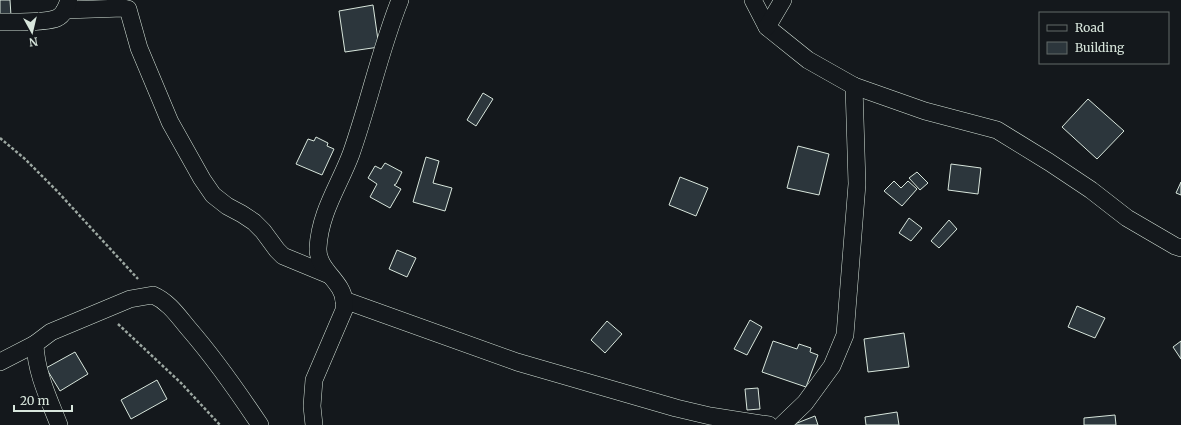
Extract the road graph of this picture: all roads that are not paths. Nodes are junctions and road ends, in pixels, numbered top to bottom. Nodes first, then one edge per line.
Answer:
1 (400, 0) edge
2 (753, 0) edge
3 (783, 0) edge
4 (67, 5) edge
5 (0, 22) edge
6 (767, 27) junction
7 (854, 86) junction
8 (1181, 248) edge
9 (328, 274) junction
10 (344, 300) junction
11 (35, 344) junction
12 (0, 362) edge
13 (59, 425) edge
14 (260, 425) edge
15 (314, 425) edge
16 (769, 425) edge
17 (782, 425) edge

1 - 9 street
2 - 6 street
3 - 6 street
4 - 5 street
4 - 9 street
6 - 7 street
7 - 8 street
7 - 17 street
9 - 10 street
10 - 15 street
10 - 16 street
11 - 12 street
11 - 13 street
11 - 14 street

